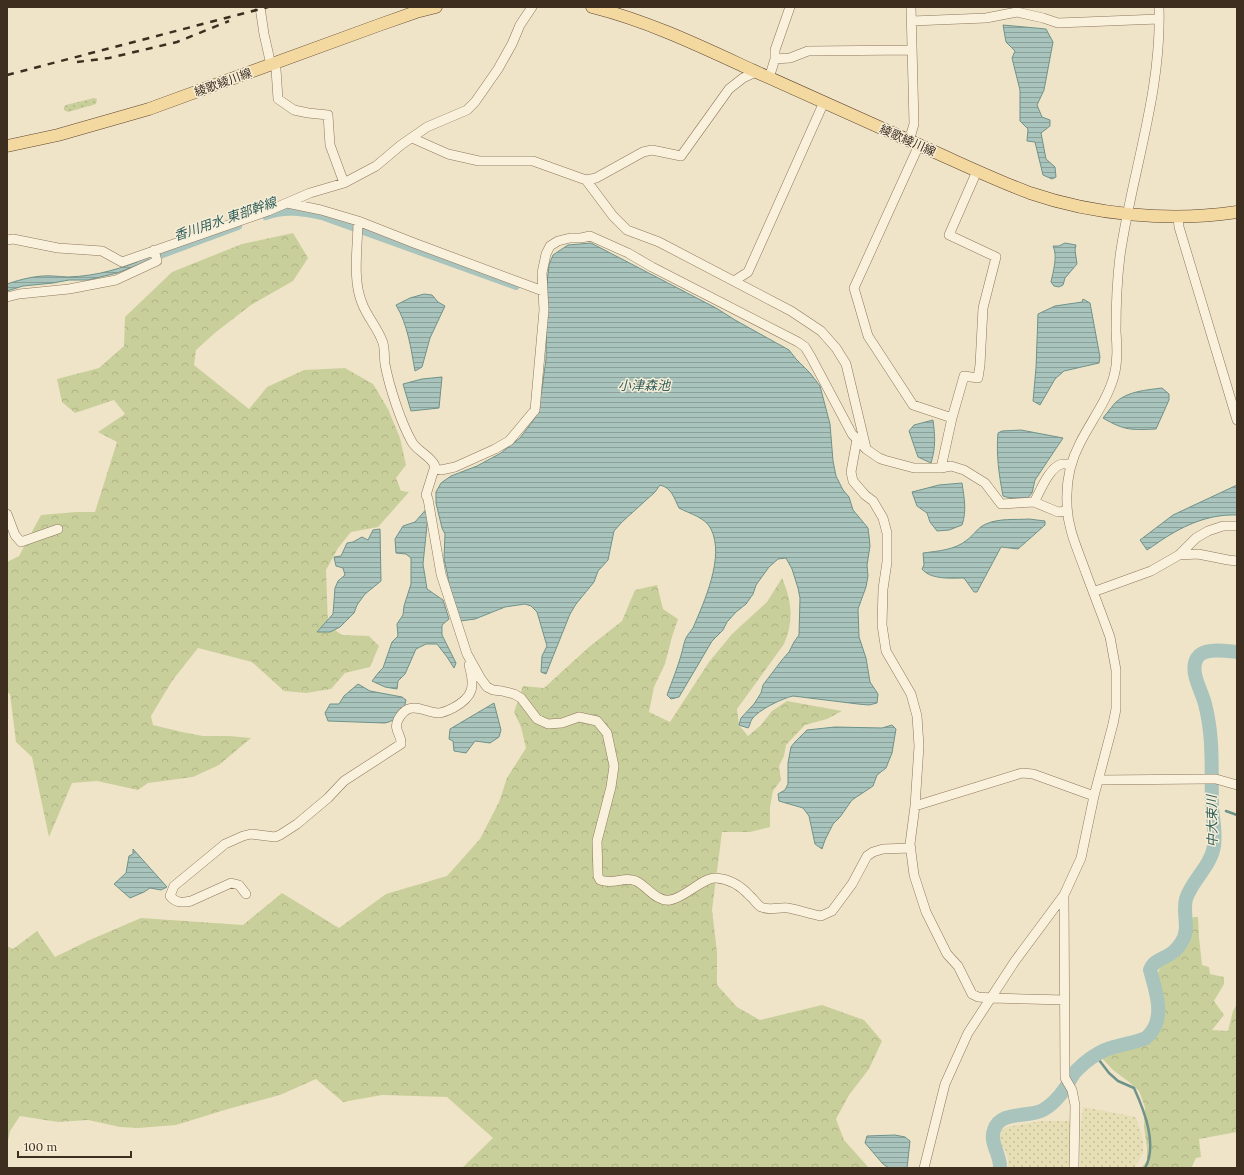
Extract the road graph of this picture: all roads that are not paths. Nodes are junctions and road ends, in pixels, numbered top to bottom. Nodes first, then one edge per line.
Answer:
1 (260, 7) edge
2 (436, 7) edge
3 (532, 7) edge
4 (592, 7) edge
5 (790, 7) edge
6 (911, 7) edge
7 (1159, 7) edge
8 (1159, 19) junction
9 (912, 21) junction
10 (912, 50) junction
11 (775, 59) junction
12 (272, 64) junction
13 (756, 72) junction
14 (769, 78) junction
15 (824, 102) junction
16 (412, 138) junction
17 (914, 143) junction
18 (7, 146) edge
19 (977, 171) junction
20 (586, 180) junction
21 (344, 183) junction
22 (287, 203) junction
23 (1237, 212) edge
24 (1127, 214) junction
25 (1178, 217) junction
26 (358, 221) junction
27 (7, 240) edge
28 (155, 254) junction
29 (734, 281) junction
30 (543, 291) junction
31 (7, 297) edge
32 (952, 418) junction
33 (1237, 420) edge
34 (857, 439) junction
35 (866, 449) junction
36 (1071, 464) junction
37 (941, 468) junction
38 (435, 469) junction
39 (1034, 502) junction
40 (1067, 512) junction
41 (7, 514) edge
42 (1237, 526) edge
43 (58, 529) dead end
44 (1179, 555) junction
45 (1237, 561) edge
46 (1094, 592) junction
47 (467, 654) junction
48 (1099, 780) junction
49 (1237, 785) edge
50 (1094, 796) junction
51 (915, 806) junction
52 (911, 848) junction
53 (246, 894) dead end
54 (1064, 894) junction
55 (991, 998) junction
56 (1065, 1000) junction
57 (924, 1168) edge
58 (1074, 1168) edge

1 - 12 street
2 - 12 main road, 綾歌綾川線
3 - 16 street
4 - 13 main road, 綾歌綾川線
5 - 11 street
6 - 9 street
7 - 8 street
8 - 9 street
8 - 24 street
9 - 10 street
10 - 11 street
10 - 17 street
11 - 14 street
12 - 18 main road, 綾歌綾川線
12 - 21 street
13 - 14 main road, 綾歌綾川線
13 - 20 street
14 - 15 main road, 綾歌綾川線
15 - 17 main road, 綾歌綾川線
15 - 29 street
16 - 20 street
16 - 21 street
17 - 19 main road, 綾歌綾川線
17 - 32 street
19 - 24 main road, 綾歌綾川線
19 - 32 street
20 - 29 street
21 - 22 street
22 - 26 street
22 - 28 street
23 - 25 main road, 綾歌綾川線
24 - 25 main road, 綾歌綾川線
24 - 36 street
25 - 33 street
26 - 30 street
26 - 38 street
27 - 28 street
28 - 31 street
29 - 35 street
30 - 34 street
30 - 38 street
32 - 37 street
34 - 35 street
34 - 51 street
35 - 37 street
36 - 39 street
36 - 40 street
37 - 39 street
38 - 47 street
39 - 40 street
40 - 46 street
41 - 43 street
42 - 44 street
44 - 45 street
44 - 46 street
46 - 48 street
47 - 52 street
47 - 53 street
48 - 49 street
48 - 50 street
50 - 51 street
50 - 54 street
51 - 52 street
52 - 55 street
54 - 55 street
54 - 56 street
55 - 56 street
55 - 57 street
56 - 58 street

